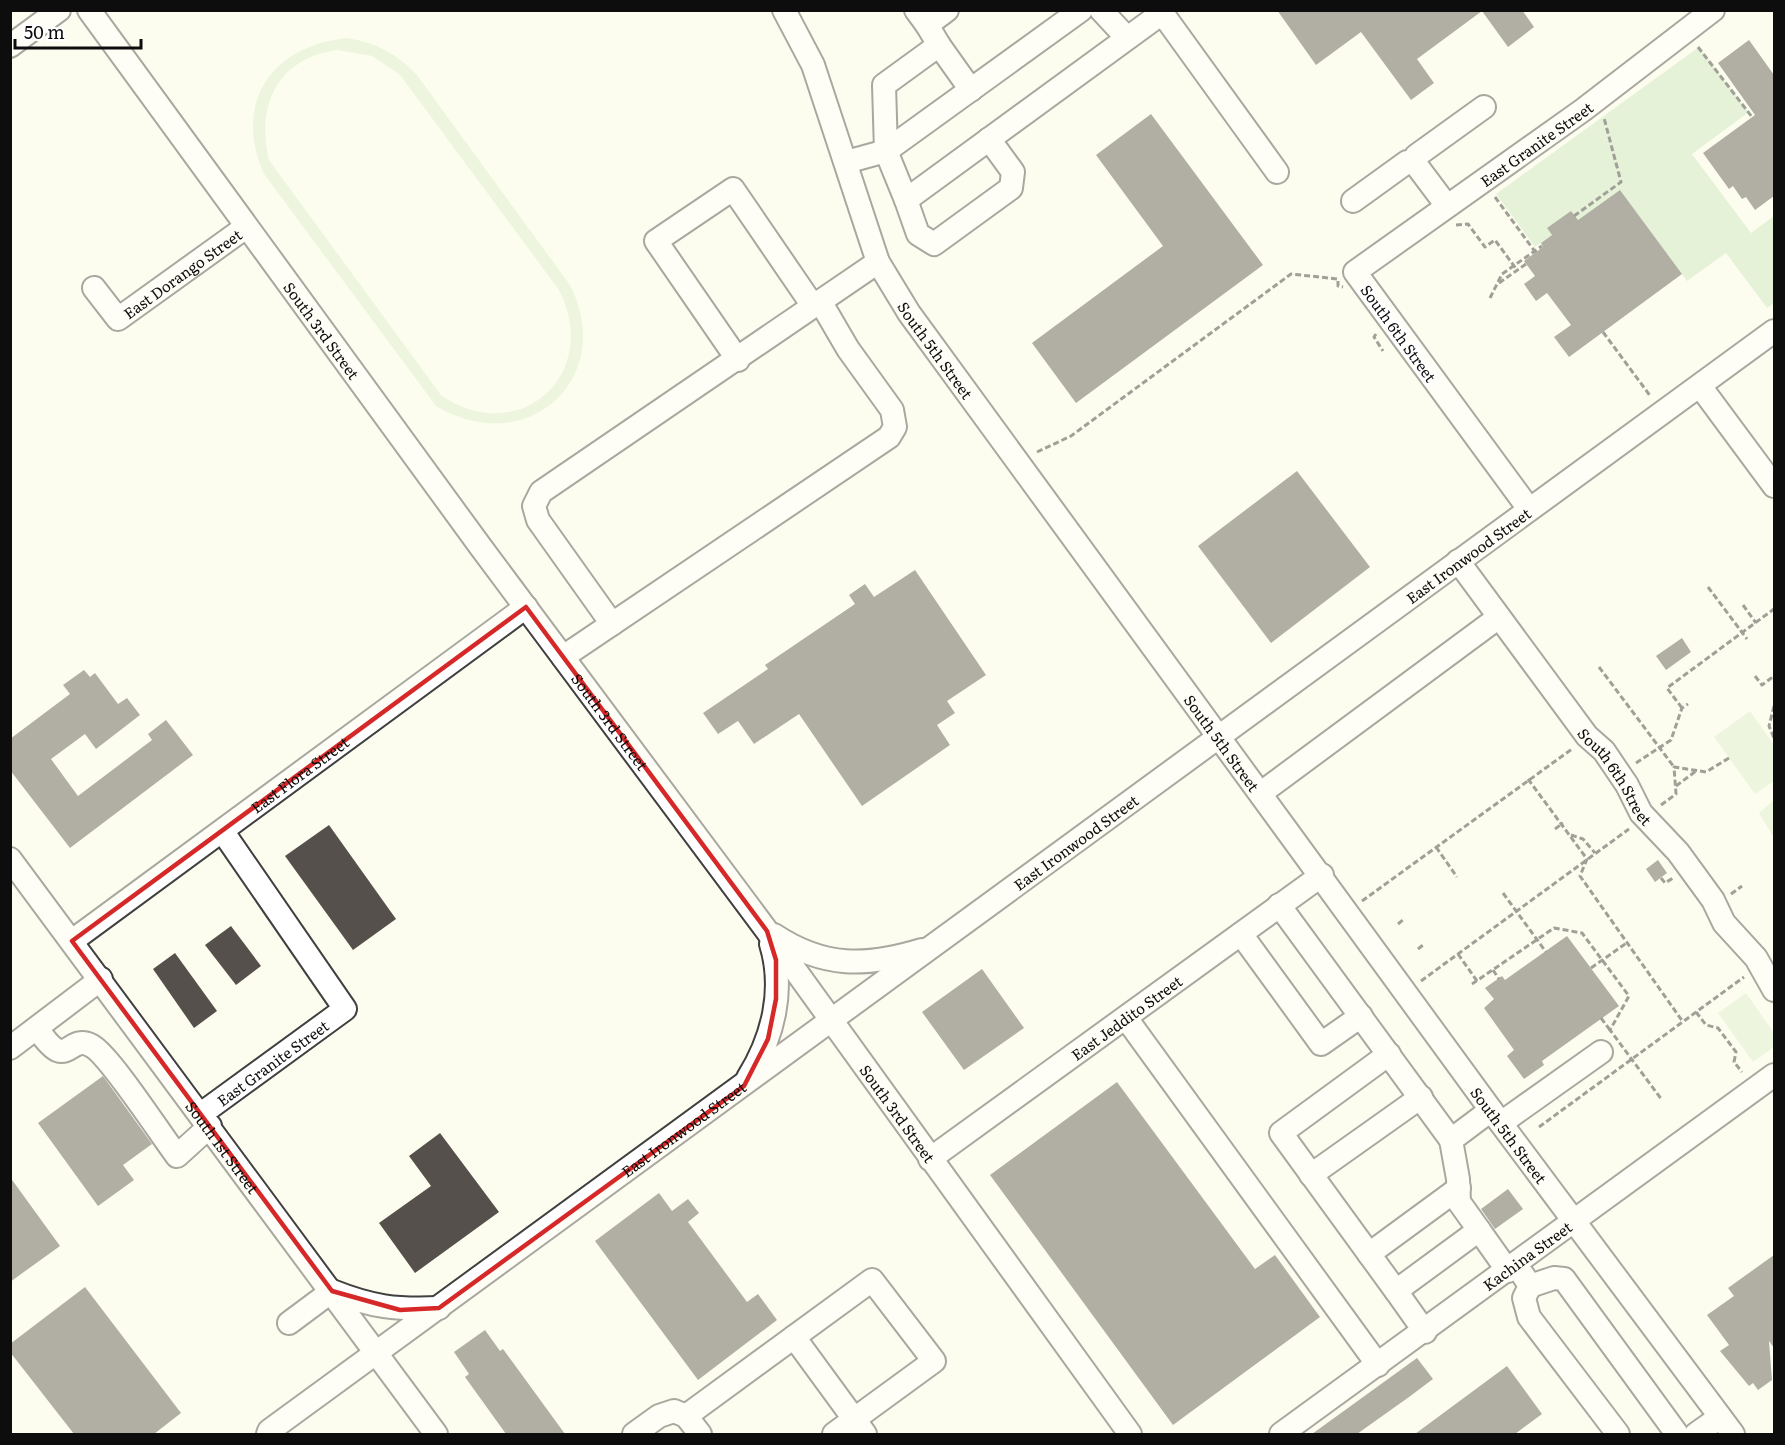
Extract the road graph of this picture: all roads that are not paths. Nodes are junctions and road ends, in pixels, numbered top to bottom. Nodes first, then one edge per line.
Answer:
1 (59, 10) edge
2 (89, 10) edge
3 (784, 10) edge
4 (947, 10) edge
5 (1081, 10) edge
6 (1101, 10) edge
7 (1713, 10) edge
8 (1161, 12) edge
9 (922, 18) edge
10 (1127, 38) junction
11 (939, 45) junction
12 (10, 46) edge
13 (971, 90) junction
14 (1484, 107) dead end
15 (989, 139) junction
16 (886, 151) junction
17 (846, 162) junction
18 (1414, 162) junction
19 (1278, 172) dead end
20 (906, 200) junction
21 (1353, 201) dead end
22 (1448, 216) junction
23 (246, 227) junction
24 (878, 262) junction
25 (1352, 280) joint
26 (94, 288) dead end
27 (817, 304) junction
28 (1774, 331) edge
29 (738, 360) junction
30 (1700, 386) junction
31 (1774, 486) edge
32 (1529, 509) junction
33 (1458, 561) junction
34 (526, 607) junction
35 (1499, 617) junction
36 (612, 624) junction
37 (562, 657) junction
38 (1220, 738) junction
39 (1261, 793) junction
40 (223, 832) junction
41 (10, 859) edge
42 (1322, 875) junction
43 (1279, 905) junction
44 (767, 931) junction
45 (1240, 934) junction
46 (72, 941) junction
47 (936, 945) junction
48 (100, 979) junction
49 (1774, 990) edge
50 (1361, 1016) junction
51 (1126, 1018) junction
52 (831, 1022) junction
53 (37, 1028) junction
54 (10, 1048) edge
55 (1601, 1052) dead end
56 (1389, 1054) junction
57 (1774, 1075) edge
58 (744, 1086) junction
59 (1420, 1097) junction
60 (1496, 1116) junction
61 (206, 1120) junction
62 (1451, 1140) junction
63 (930, 1159) junction
64 (1311, 1175) junction
65 (1459, 1188) junction
66 (1575, 1222) junction
67 (1479, 1230) junction
68 (1369, 1254) junction
69 (1512, 1268) junction
70 (1530, 1286) junction
71 (332, 1291) junction
72 (1396, 1291) junction
73 (439, 1308) junction
74 (289, 1323) dead end
75 (1425, 1332) junction
76 (794, 1337) junction
77 (377, 1354) junction
78 (1378, 1365) junction
79 (686, 1416) junction
80 (1727, 1426) edge
81 (860, 1427) edge
82 (268, 1434) edge
83 (436, 1434) edge
84 (634, 1434) edge
85 (700, 1434) edge
86 (834, 1434) edge
87 (1130, 1434) edge
88 (1281, 1434) edge
89 (1618, 1434) edge
90 (1677, 1434) edge
91 (1696, 1434) edge

1 - 12 street
2 - 23 street, South 3rd Street
3 - 17 street, South 5th Street
4 - 9 street
5 - 13 street
6 - 10 street
7 - 22 street, East Granite Street
8 - 10 street
8 - 19 street
9 - 11 street
10 - 15 street
11 - 13 street
11 - 16 street
13 - 16 street
14 - 18 street
15 - 20 street
15 - 20 street
16 - 17 street
16 - 20 street
17 - 24 street, South 5th Street
18 - 21 street
18 - 22 street
22 - 25 street, East Granite Street
23 - 26 street, East Dorango Street
23 - 34 street, South 3rd Street
24 - 27 street
24 - 38 street, South 5th Street
25 - 32 street, South 6th Street
27 - 29 street
27 - 29 street
27 - 36 street
28 - 30 street, East Ironwood Street
29 - 36 street
30 - 31 street
30 - 32 street, East Ironwood Street
32 - 33 street, East Ironwood Street
33 - 35 street, South 6th Street
33 - 38 street, East Ironwood Street
34 - 37 street, South 3rd Street
34 - 40 street, East Flora Street
35 - 39 street
35 - 49 street, South 6th Street
36 - 37 street
37 - 44 street, South 3rd Street
38 - 39 street, South 5th Street
38 - 47 street, East Ironwood Street
39 - 42 street, South 5th Street
40 - 46 street, East Flora Street
40 - 61 street, East Granite Street
41 - 46 street, South 1st Street
42 - 43 street, East Jeddito Street
42 - 60 street, South 5th Street
43 - 45 street, East Jeddito Street
43 - 50 street
44 - 47 street
44 - 52 street, South 3rd Street
44 - 58 street
45 - 50 street
45 - 51 street, East Jeddito Street
46 - 48 street, South 1st Street
47 - 52 street, East Ironwood Street
48 - 53 street
48 - 61 street, South 1st Street
50 - 56 street
51 - 63 street, East Jeddito Street
51 - 78 street
52 - 58 street, East Ironwood Street
52 - 63 street, South 3rd Street
53 - 54 street
53 - 61 street, East Granite Street
55 - 60 street
56 - 59 street
56 - 64 street
57 - 66 street, Kachina Street
58 - 73 street, East Ironwood Street
59 - 62 street
59 - 64 street
60 - 62 street
60 - 66 street, South 5th Street
61 - 71 street, South 1st Street
62 - 65 street
63 - 87 street, South 3rd Street
64 - 68 street
65 - 67 street
65 - 68 street
66 - 69 street, Kachina Street
66 - 80 street, South 5th Street
67 - 69 street
67 - 72 street
68 - 72 street
69 - 70 street
69 - 75 street, Kachina Street
70 - 89 street
70 - 90 street
71 - 73 street
71 - 74 street
71 - 77 street, South 1st Street
72 - 75 street
73 - 77 street, East Ironwood Street
75 - 78 street, Kachina Street
76 - 79 street
76 - 81 street
76 - 81 street
77 - 82 street, East Ironwood Street
77 - 83 street, South 1st Street
78 - 88 street, Kachina Street
79 - 84 street
79 - 85 street
80 - 91 street
81 - 86 street

